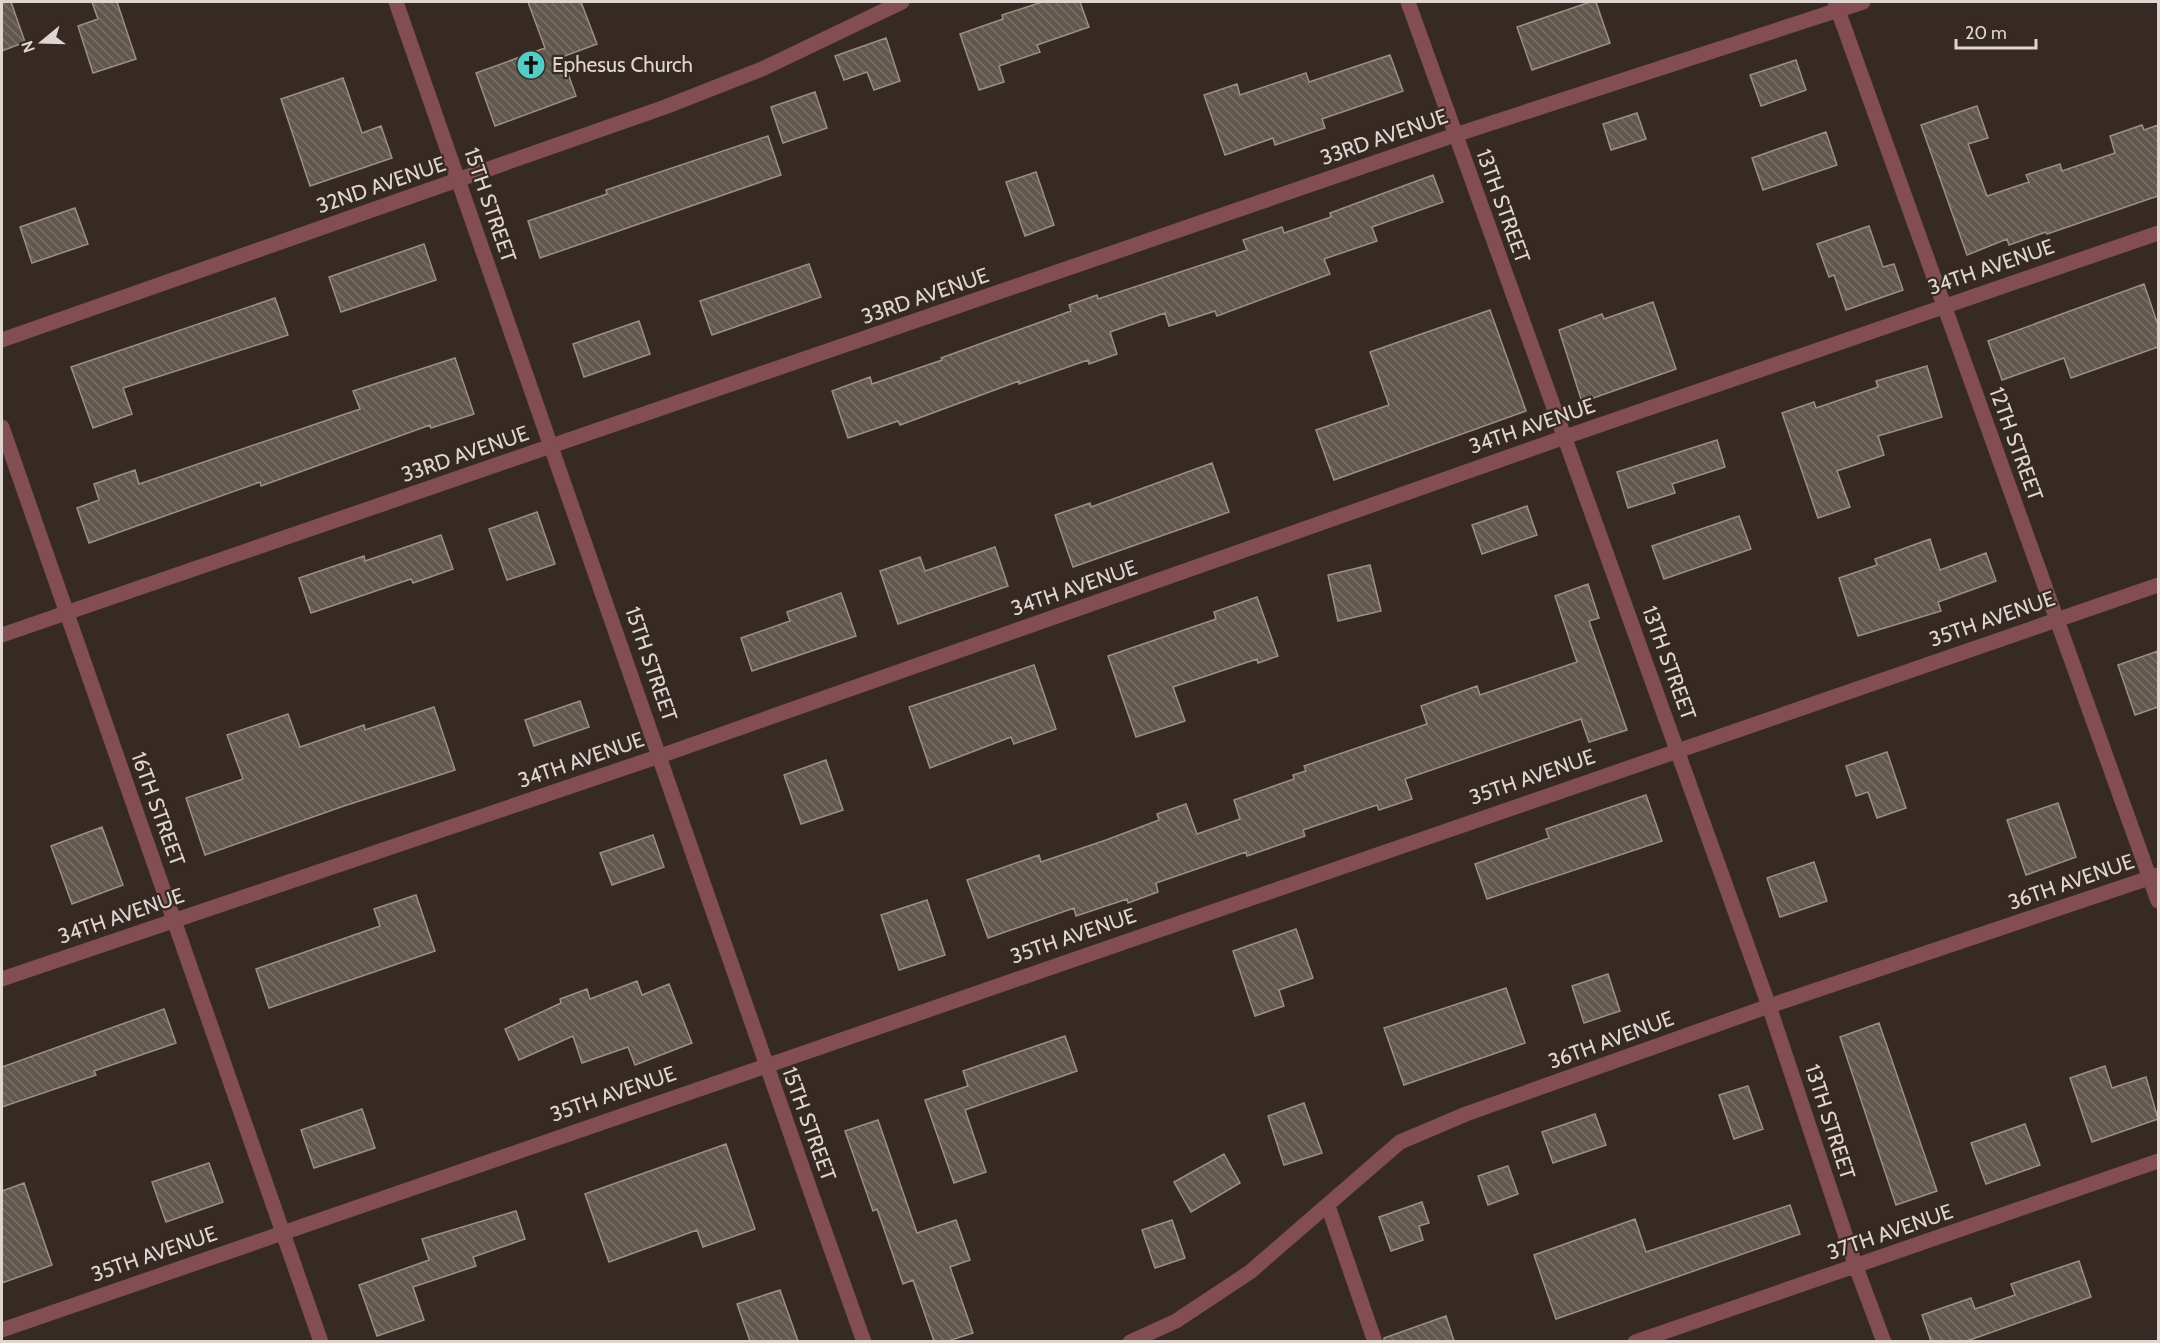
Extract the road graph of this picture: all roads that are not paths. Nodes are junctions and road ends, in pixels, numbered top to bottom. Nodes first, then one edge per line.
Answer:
1 (396, 2) edge
2 (902, 2) edge
3 (1408, 2) edge
4 (1863, 2) edge
5 (1837, 6) edge
6 (1455, 135) junction
7 (459, 180) junction
8 (2158, 233) edge
9 (1944, 305) junction
10 (2, 340) edge
11 (2, 427) edge
12 (1565, 437) junction
13 (553, 447) junction
14 (2158, 585) edge
15 (66, 612) junction
16 (2056, 619) junction
17 (2, 634) edge
18 (1677, 750) junction
19 (660, 756) junction
20 (2155, 876) edge
21 (2158, 901) edge
22 (175, 919) junction
23 (2, 979) edge
24 (1769, 1006) junction
25 (765, 1064) junction
26 (2158, 1161) edge
27 (1328, 1206) junction
28 (283, 1231) junction
29 (1856, 1267) junction
30 (2, 1330) edge
31 (321, 1341) edge
32 (864, 1341) edge
33 (1130, 1341) edge
34 (1375, 1341) edge
35 (1635, 1341) edge
36 (1884, 1341) edge

1 - 7 street, 15TH STREET
2 - 7 street, 32ND AVENUE
3 - 6 street, 13TH STREET
4 - 5 street, 33RD AVENUE
5 - 6 street, 33RD AVENUE
5 - 9 street, 12TH STREET
6 - 12 street, 13TH STREET
6 - 13 street, 33RD AVENUE
7 - 10 street, 32ND AVENUE
7 - 13 street, 15TH STREET
8 - 9 street, 34TH AVENUE
9 - 12 street, 34TH AVENUE
9 - 16 street, 12TH STREET
11 - 15 street, 16TH STREET
12 - 18 street, 13TH STREET
12 - 19 street, 34TH AVENUE
13 - 15 street, 33RD AVENUE
13 - 19 street, 15TH STREET
14 - 16 street, 35TH AVENUE
15 - 17 street, 33RD AVENUE
15 - 22 street, 16TH STREET
16 - 18 street, 35TH AVENUE
16 - 20 street, 12TH STREET
18 - 24 street, 13TH STREET
18 - 25 street, 35TH AVENUE
19 - 22 street, 34TH AVENUE
19 - 25 street, 15TH STREET
20 - 21 street, 12TH STREET
20 - 24 street, 36TH AVENUE
22 - 23 street, 34TH AVENUE
22 - 28 street, 16TH STREET
24 - 27 street, 36TH AVENUE
24 - 29 street, 13TH STREET
25 - 28 street, 35TH AVENUE
25 - 32 street, 15TH STREET
26 - 29 street, 37TH AVENUE
27 - 33 street, 36TH AVENUE
27 - 34 street
28 - 30 street, 35TH AVENUE
28 - 31 street, 16TH STREET
29 - 35 street, 37TH AVENUE
29 - 36 street, 13TH STREET

